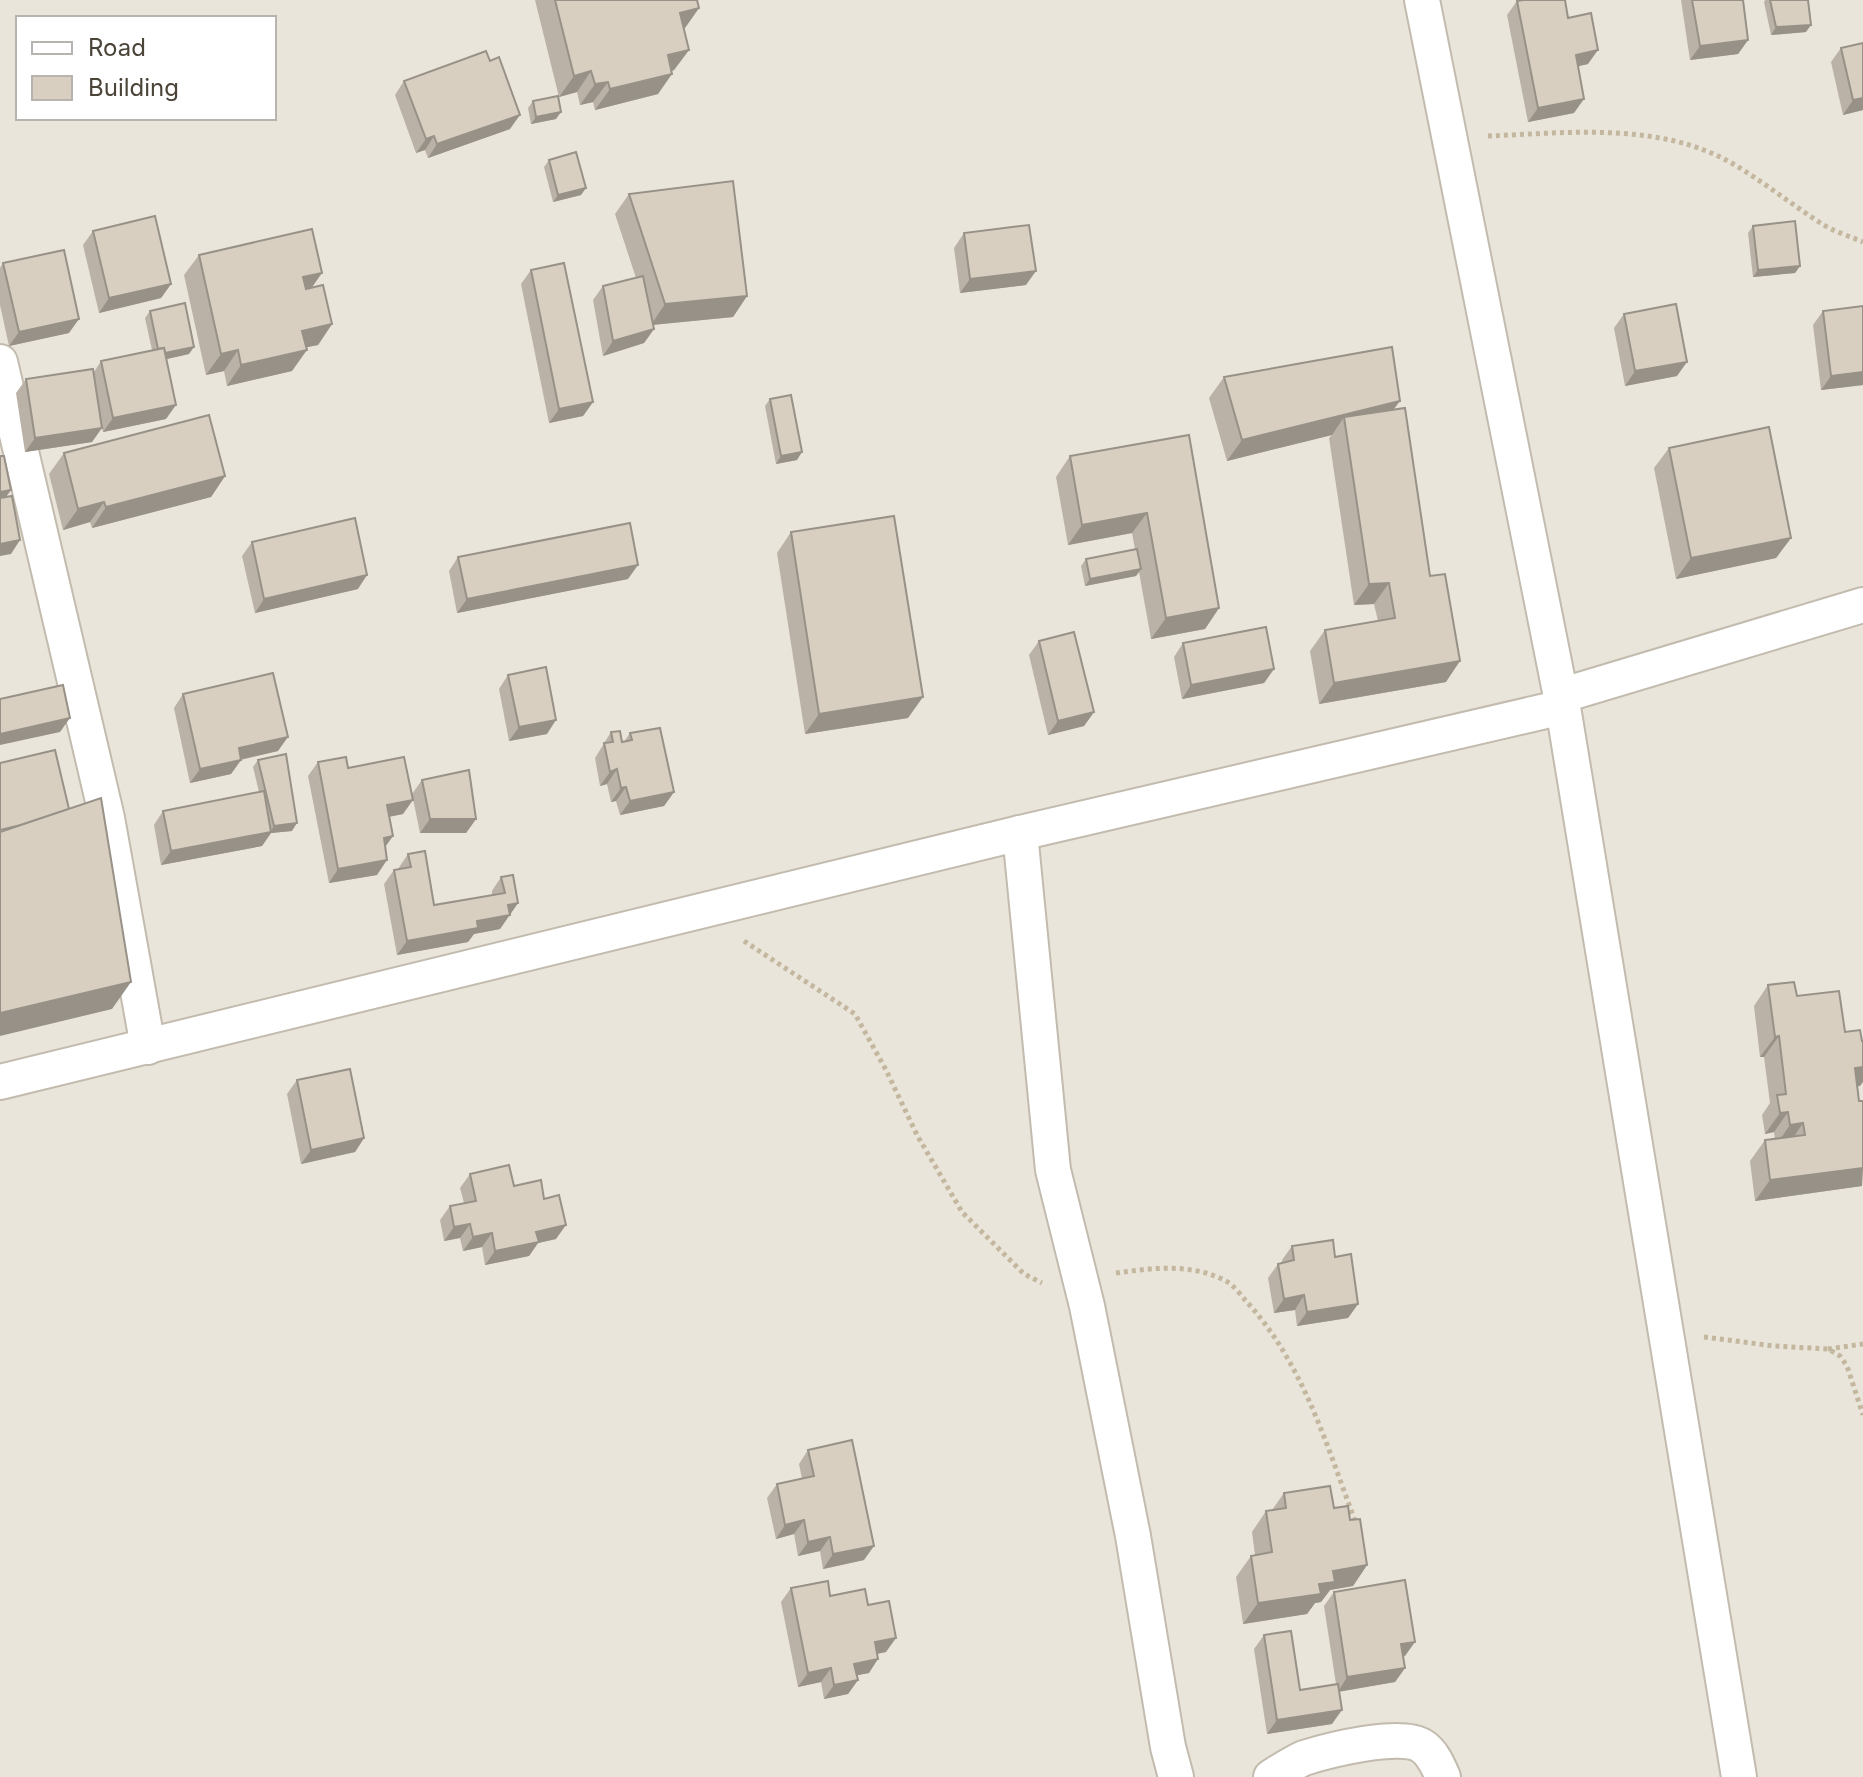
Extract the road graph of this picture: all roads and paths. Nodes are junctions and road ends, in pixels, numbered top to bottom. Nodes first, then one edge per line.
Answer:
1 (1422, 0) edge
2 (1449, 137) junction
3 (1863, 242) edge
4 (0, 362) edge
5 (1863, 605) edge
6 (1562, 702) junction
7 (1020, 833) junction
8 (701, 911) junction
9 (148, 1047) junction
10 (0, 1082) edge
11 (1083, 1293) junction
12 (1665, 1331) junction
13 (1863, 1344) edge
14 (1828, 1349) junction
15 (1863, 1415) edge
16 (1359, 1531) edge
17 (1176, 1777) edge
18 (1271, 1777) edge
19 (1443, 1777) edge
20 (1739, 1777) edge

1 - 2 street
2 - 3 path
2 - 6 street
4 - 9 street
5 - 6 street
6 - 7 street
6 - 12 street
7 - 8 street
7 - 11 street
8 - 9 street
8 - 11 path
9 - 10 street
11 - 16 path
11 - 17 street
12 - 14 path
12 - 20 street
13 - 14 path
14 - 15 path
18 - 19 street

